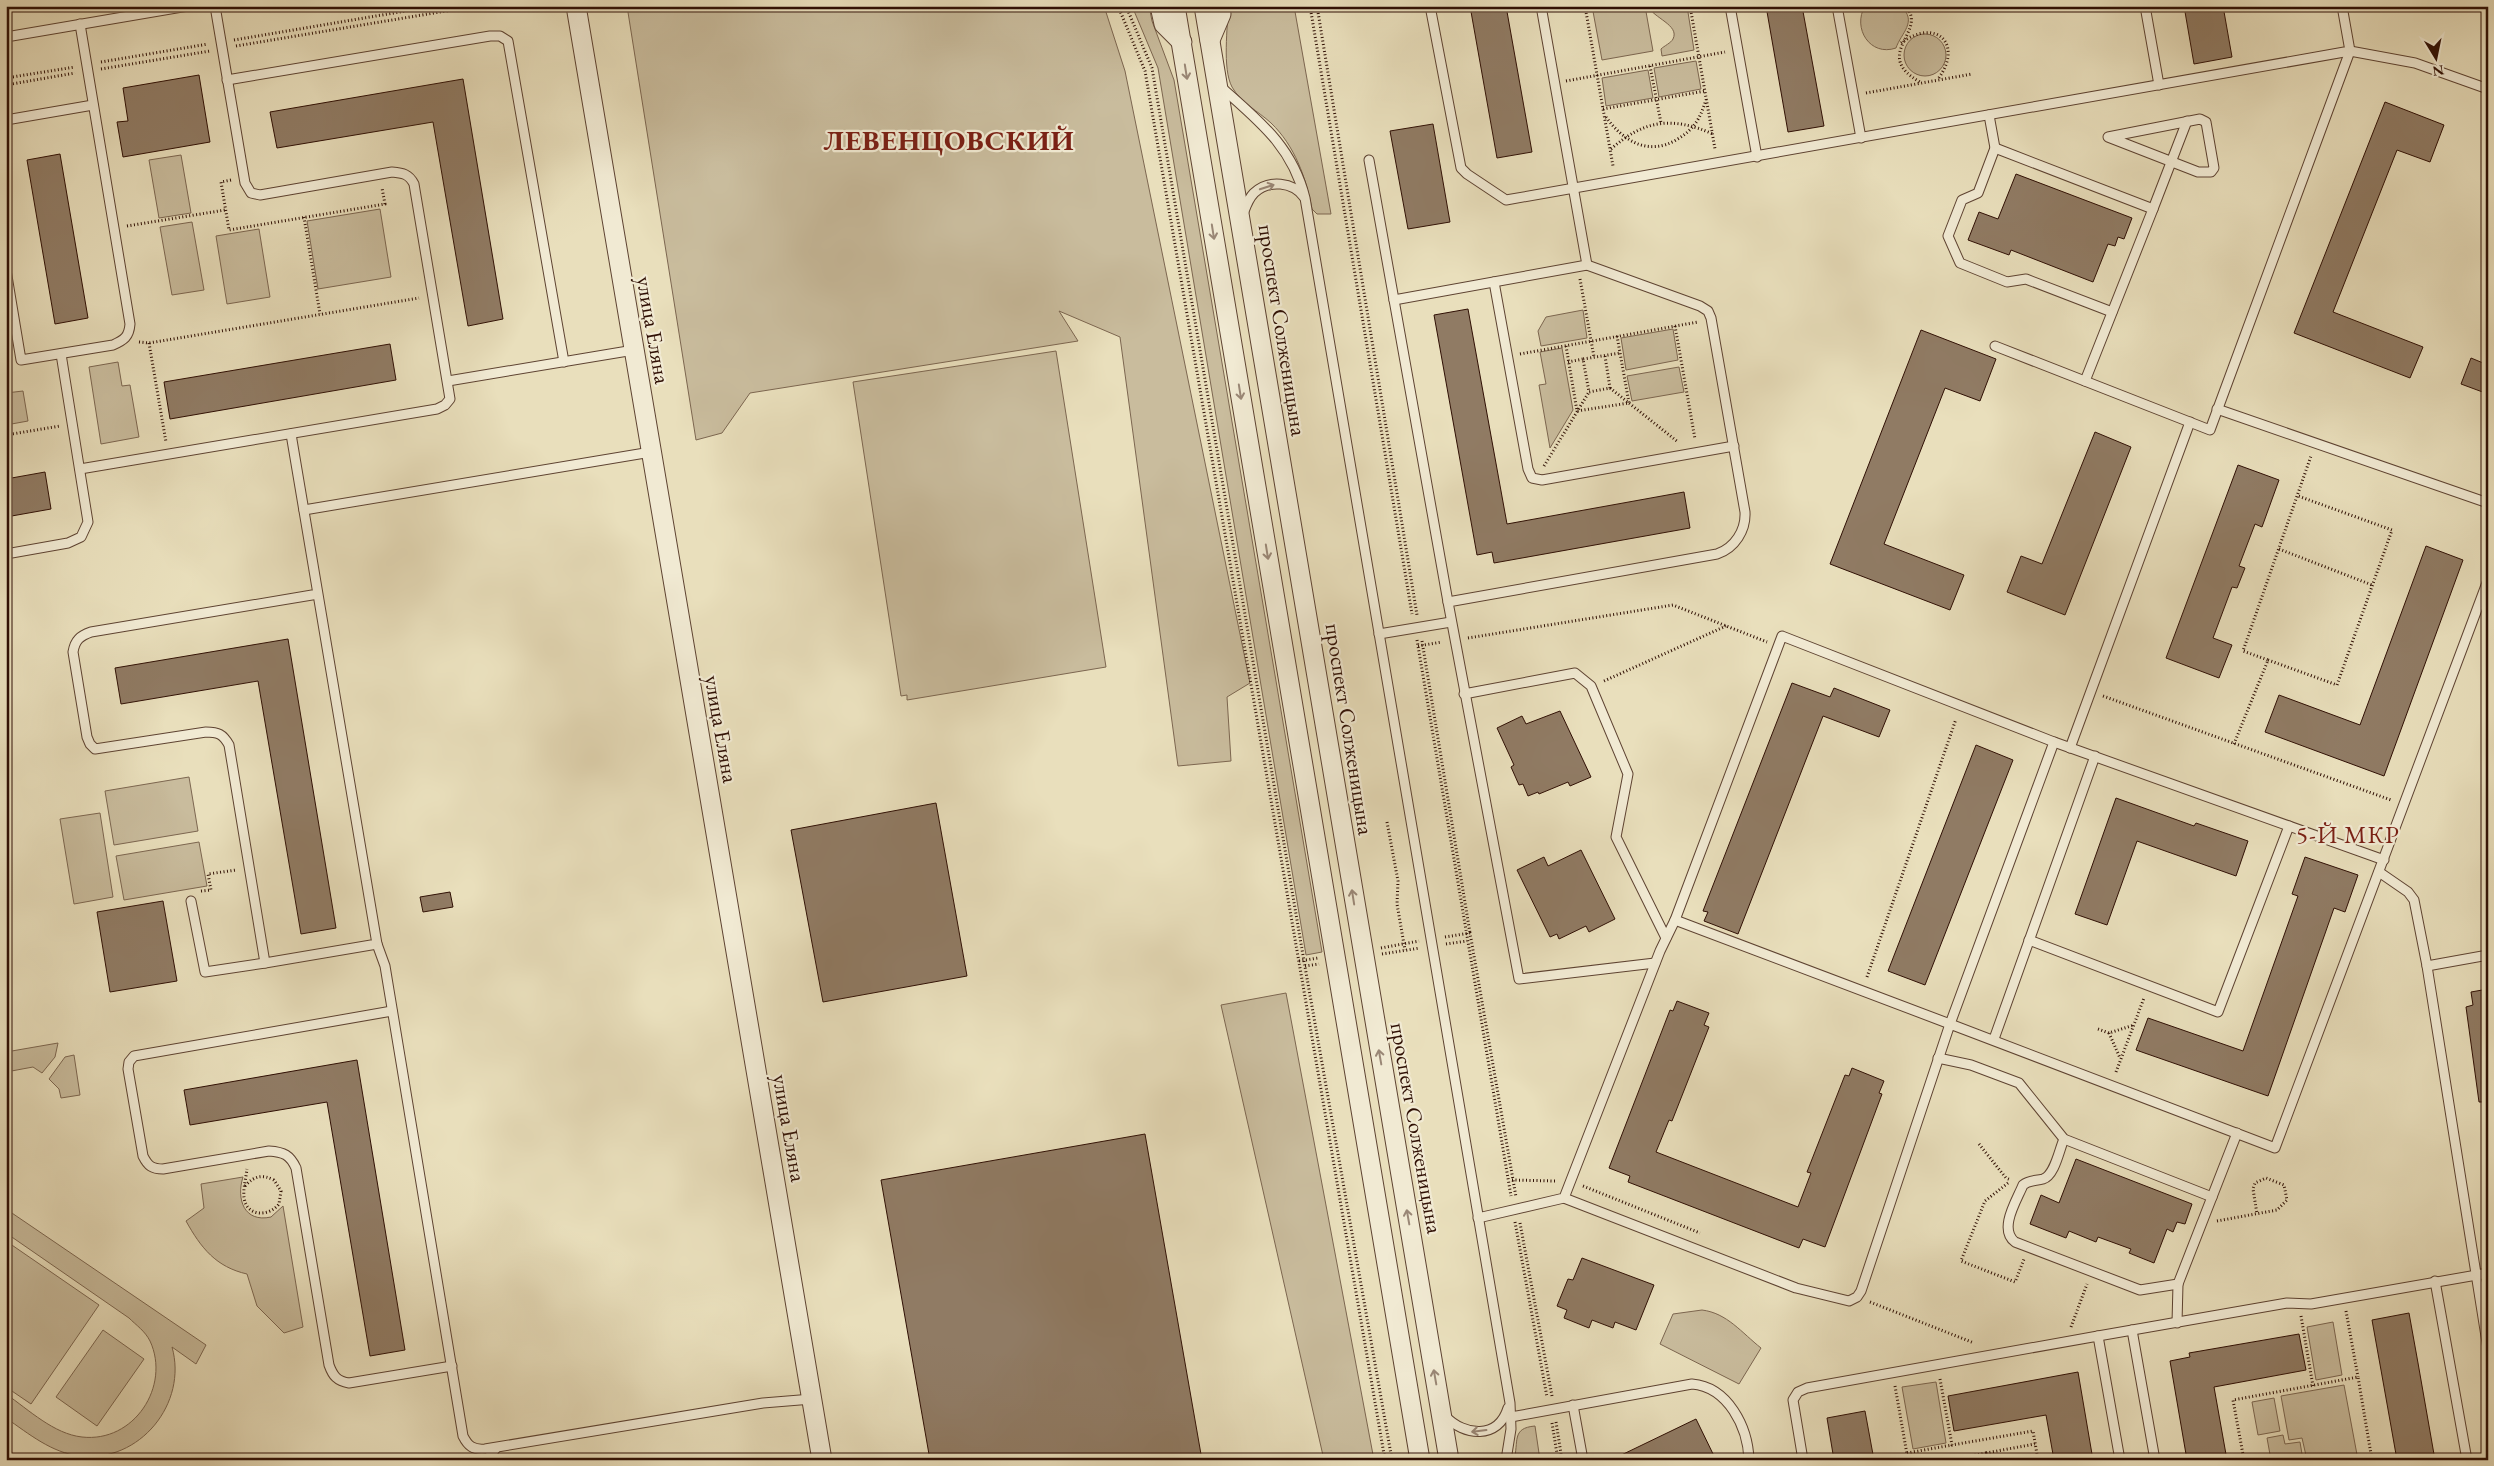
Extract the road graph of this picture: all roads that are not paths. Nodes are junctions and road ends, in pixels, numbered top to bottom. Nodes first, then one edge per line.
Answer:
1 (188, 6) edge
2 (215, 6) edge
3 (576, 6) edge
4 (1160, 6) edge
5 (1175, 6) edge
6 (1204, 6) edge
7 (1220, 6) edge
8 (1430, 6) edge
9 (1541, 6) edge
10 (1730, 6) edge
11 (1837, 6) edge
12 (2145, 6) edge
13 (2342, 6) edge
14 (80, 24) junction
15 (6, 37) edge
16 (1210, 40) junction
17 (1182, 42) junction
18 (2350, 51) junction
19 (227, 80) junction
20 (1216, 83) junction
21 (2159, 85) junction
22 (2488, 89) edge
23 (93, 105) junction
24 (1989, 115) junction
25 (6, 120) edge
26 (2187, 121) junction
27 (1860, 138) junction
28 (1995, 148) junction
29 (1757, 157) junction
30 (1369, 160) dead end
31 (2171, 162) junction
32 (1574, 190) junction
33 (1305, 198) junction
34 (2152, 209) junction
35 (1241, 219) junction
36 (1582, 266) junction
37 (6, 270) edge
38 (1494, 282) junction
39 (1394, 300) junction
40 (2112, 312) junction
41 (1995, 346) dead end
42 (634, 350) junction
43 (61, 354) junction
44 (564, 362) junction
45 (2085, 381) junction
46 (448, 382) junction
47 (2218, 409) junction
48 (2190, 422) junction
49 (291, 434) junction
50 (1734, 446) junction
51 (651, 452) junction
52 (80, 469) junction
53 (2488, 503) edge
54 (304, 510) junction
55 (6, 554) edge
56 (2488, 580) edge
57 (318, 594) junction
58 (1448, 602) junction
59 (1451, 622) junction
60 (1379, 634) junction
61 (1464, 694) junction
62 (2054, 742) junction
63 (2070, 748) junction
64 (2095, 756) junction
65 (2289, 826) junction
66 (2384, 860) junction
67 (2379, 872) junction
68 (191, 901) road end
69 (1675, 920) junction
70 (1666, 938) junction
71 (2030, 940) junction
72 (376, 944) junction
73 (2488, 956) edge
74 (265, 963) junction
75 (1655, 963) junction
76 (2427, 966) junction
77 (392, 1011) junction
78 (1950, 1024) junction
79 (1994, 1039) junction
80 (1938, 1058) junction
81 (2237, 1133) junction
82 (2064, 1139) junction
83 (2212, 1197) junction
84 (1564, 1198) junction
85 (1478, 1218) junction
86 (2488, 1273) edge
87 (2475, 1275) junction
88 (2435, 1281) junction
89 (2178, 1284) junction
90 (2177, 1323) junction
91 (2132, 1330) junction
92 (2098, 1336) junction
93 (2488, 1349) edge
94 (452, 1366) junction
95 (812, 1399) junction
96 (1510, 1403) junction
97 (1573, 1405) junction
98 (1441, 1412) junction
99 (1510, 1417) junction
100 (496, 1448) junction
101 (487, 1460) edge
102 (822, 1460) edge
103 (1420, 1460) edge
104 (1449, 1460) edge
105 (1506, 1460) edge
106 (1583, 1460) edge
107 (1749, 1460) edge
108 (1803, 1460) edge
109 (2120, 1460) edge
110 (2155, 1460) edge
111 (2467, 1460) edge

1 - 14 lane
2 - 19 lane
3 - 42 street, улица Еляна
4 - 17 street
5 - 17 street
6 - 16 street, проспект Солженицына
7 - 16 street
8 - 32 lane
9 - 32 lane
10 - 29 lane
11 - 27 lane
12 - 21 lane
13 - 18 lane
14 - 15 lane
14 - 23 lane
16 - 20 street, проспект Солженицына
17 -> 103 street
18 - 21 lane
18 - 22 lane
18 - 47 lane
19 - 44 lane
19 - 46 lane
20 - 33 lane
20 - 35 street, проспект Солженицына
21 - 24 lane
23 - 25 lane
23 - 43 lane
24 - 27 lane
24 - 28 lane
26 - 31 lane
26 - 31 lane
26 - 31 lane
27 - 29 lane
28 - 34 lane
28 - 40 lane
29 - 32 lane
30 - 39 lane
31 - 34 lane
32 - 36 lane
35 -> 33 lane
33 - 60 lane
34 - 40 lane
98 -> 35 street, проспект Солженицына
36 - 38 lane
36 - 50 lane
37 - 43 lane
38 - 39 lane
38 - 50 lane
39 - 58 lane
40 - 45 lane
41 - 45 lane
42 - 44 lane
42 - 51 street, улица Еляна
43 - 52 lane
44 - 46 lane
45 - 48 lane
46 - 49 lane
47 - 48 lane
47 - 53 lane
48 - 63 lane
49 - 52 lane
49 - 54 lane
50 - 58 lane
51 - 54 lane
51 - 95 street, улица Еляна
52 - 55 lane
54 - 57 lane
56 - 66 lane
57 - 72 lane
57 - 74 lane
58 - 59 lane
59 - 60 lane
59 - 61 lane
60 - 85 lane
61 - 70 lane
61 - 75 lane
62 - 63 lane
62 - 69 lane
62 - 78 lane
63 - 64 lane
64 - 65 lane
64 - 71 lane
65 - 66 lane
65 - 71 lane
66 - 67 lane
67 - 76 lane
67 - 81 lane
68 - 74 lane
69 - 70 lane
69 - 78 lane
70 - 75 lane
71 - 79 lane
72 - 74 lane
72 - 77 lane
73 - 76 lane
75 - 84 lane
76 - 87 lane
77 - 94 lane
77 - 94 lane
78 - 79 lane
78 - 80 lane
79 - 81 lane
80 - 82 lane
80 - 84 lane
81 - 83 lane
82 - 83 lane
82 - 89 lane
83 - 89 lane
84 - 85 lane
85 - 96 lane
86 - 87 lane
87 - 88 lane
87 - 93 lane
88 - 90 lane
88 - 111 lane
89 - 90 lane
90 - 91 lane
91 - 92 lane
91 - 110 lane
92 - 108 lane
92 - 109 lane
94 - 100 lane
95 - 100 lane
95 - 102 street, улица Еляна
96 -> 98 lane
96 - 99 lane
97 - 99 lane
97 - 106 lane
97 - 107 lane
98 - 104 street, проспект Солженицына
99 - 105 lane
100 - 101 lane

